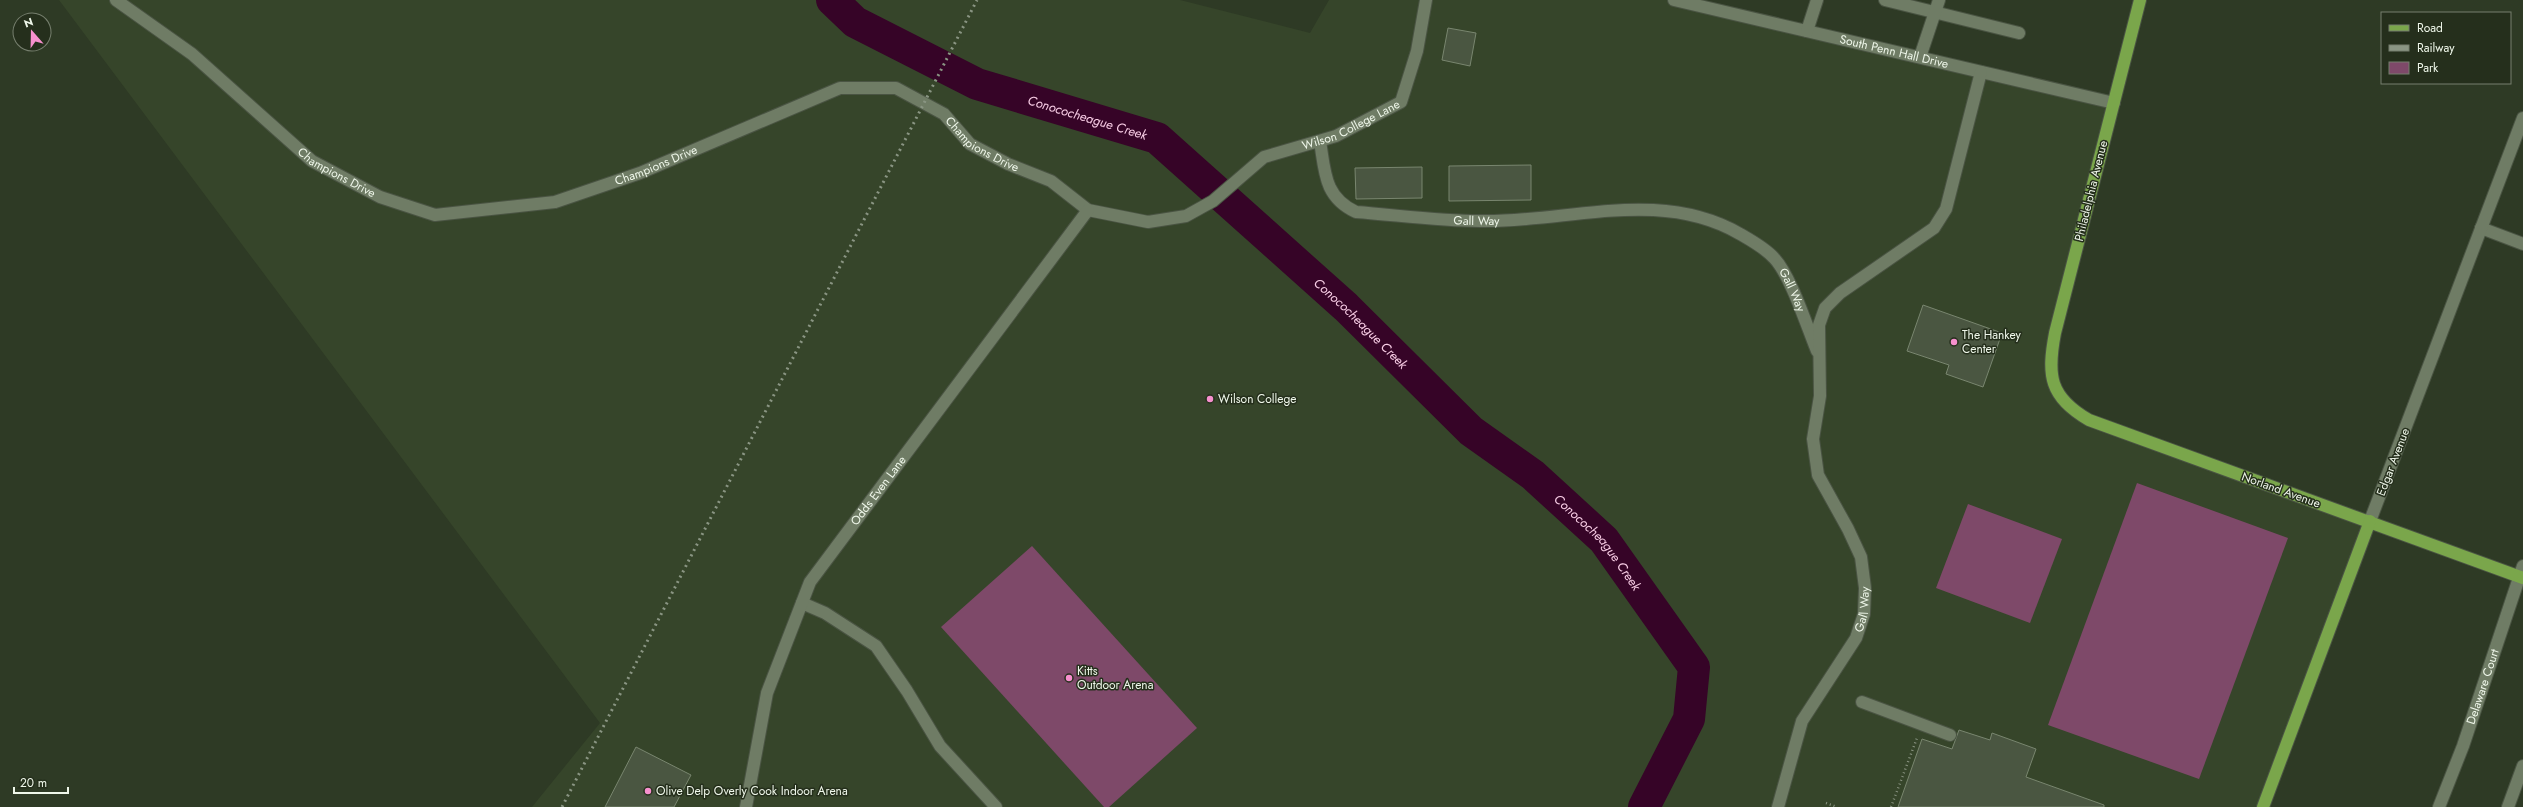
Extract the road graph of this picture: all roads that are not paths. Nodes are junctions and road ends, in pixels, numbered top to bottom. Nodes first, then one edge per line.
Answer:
1 (116, 0) edge
2 (1426, 0) edge
3 (1674, 0) edge
4 (1817, 0) edge
5 (1885, 0) edge
6 (1939, 0) edge
7 (2140, 0) edge
8 (1934, 13) junction
9 (1807, 31) junction
10 (2019, 33) dead end
11 (1920, 58) junction
12 (1981, 72) junction
13 (2114, 103) junction
14 (2523, 118) edge
15 (1320, 141) junction
16 (1213, 201) joint
17 (1088, 210) junction
18 (2481, 228) junction
19 (2523, 244) edge
20 (1819, 356) junction
21 (2052, 382) joint
22 (2370, 521) junction
23 (2522, 573) edge
24 (802, 603) junction
25 (1862, 702) dead end
26 (1950, 735) dead end
27 (2523, 766) edge
28 (746, 807) edge
29 (996, 807) edge
30 (1778, 807) edge
31 (2263, 807) edge
32 (2439, 807) edge
33 (2508, 807) edge

1 - 17 street, Champions Drive
2 - 15 street, Wilson College Lane
3 - 9 street, South Penn Hall Drive
4 - 9 street
5 - 8 street
6 - 8 street
7 - 13 main road, Philadelphia Avenue
8 - 10 street
8 - 11 street
9 - 11 street, South Penn Hall Drive
11 - 12 street, South Penn Hall Drive
12 - 13 street, South Penn Hall Drive
12 - 20 street
13 - 21 main road, Philadelphia Avenue
14 - 18 street, Edgar Avenue
15 - 16 street, Wilson College Lane
15 - 20 street, Gall Way
16 - 17 street, Champions Drive
17 - 24 street, Odds Even Lane
18 - 19 street
18 - 22 street, Edgar Avenue
20 - 30 street, Gall Way
21 - 22 main road, Norland Avenue
22 - 23 main road, Norland Avenue
22 - 31 main road, Edgar Avenue
23 - 32 street, Delaware Court
24 - 28 street, Odds Even Lane
24 - 29 street
25 - 26 street
27 - 33 street

